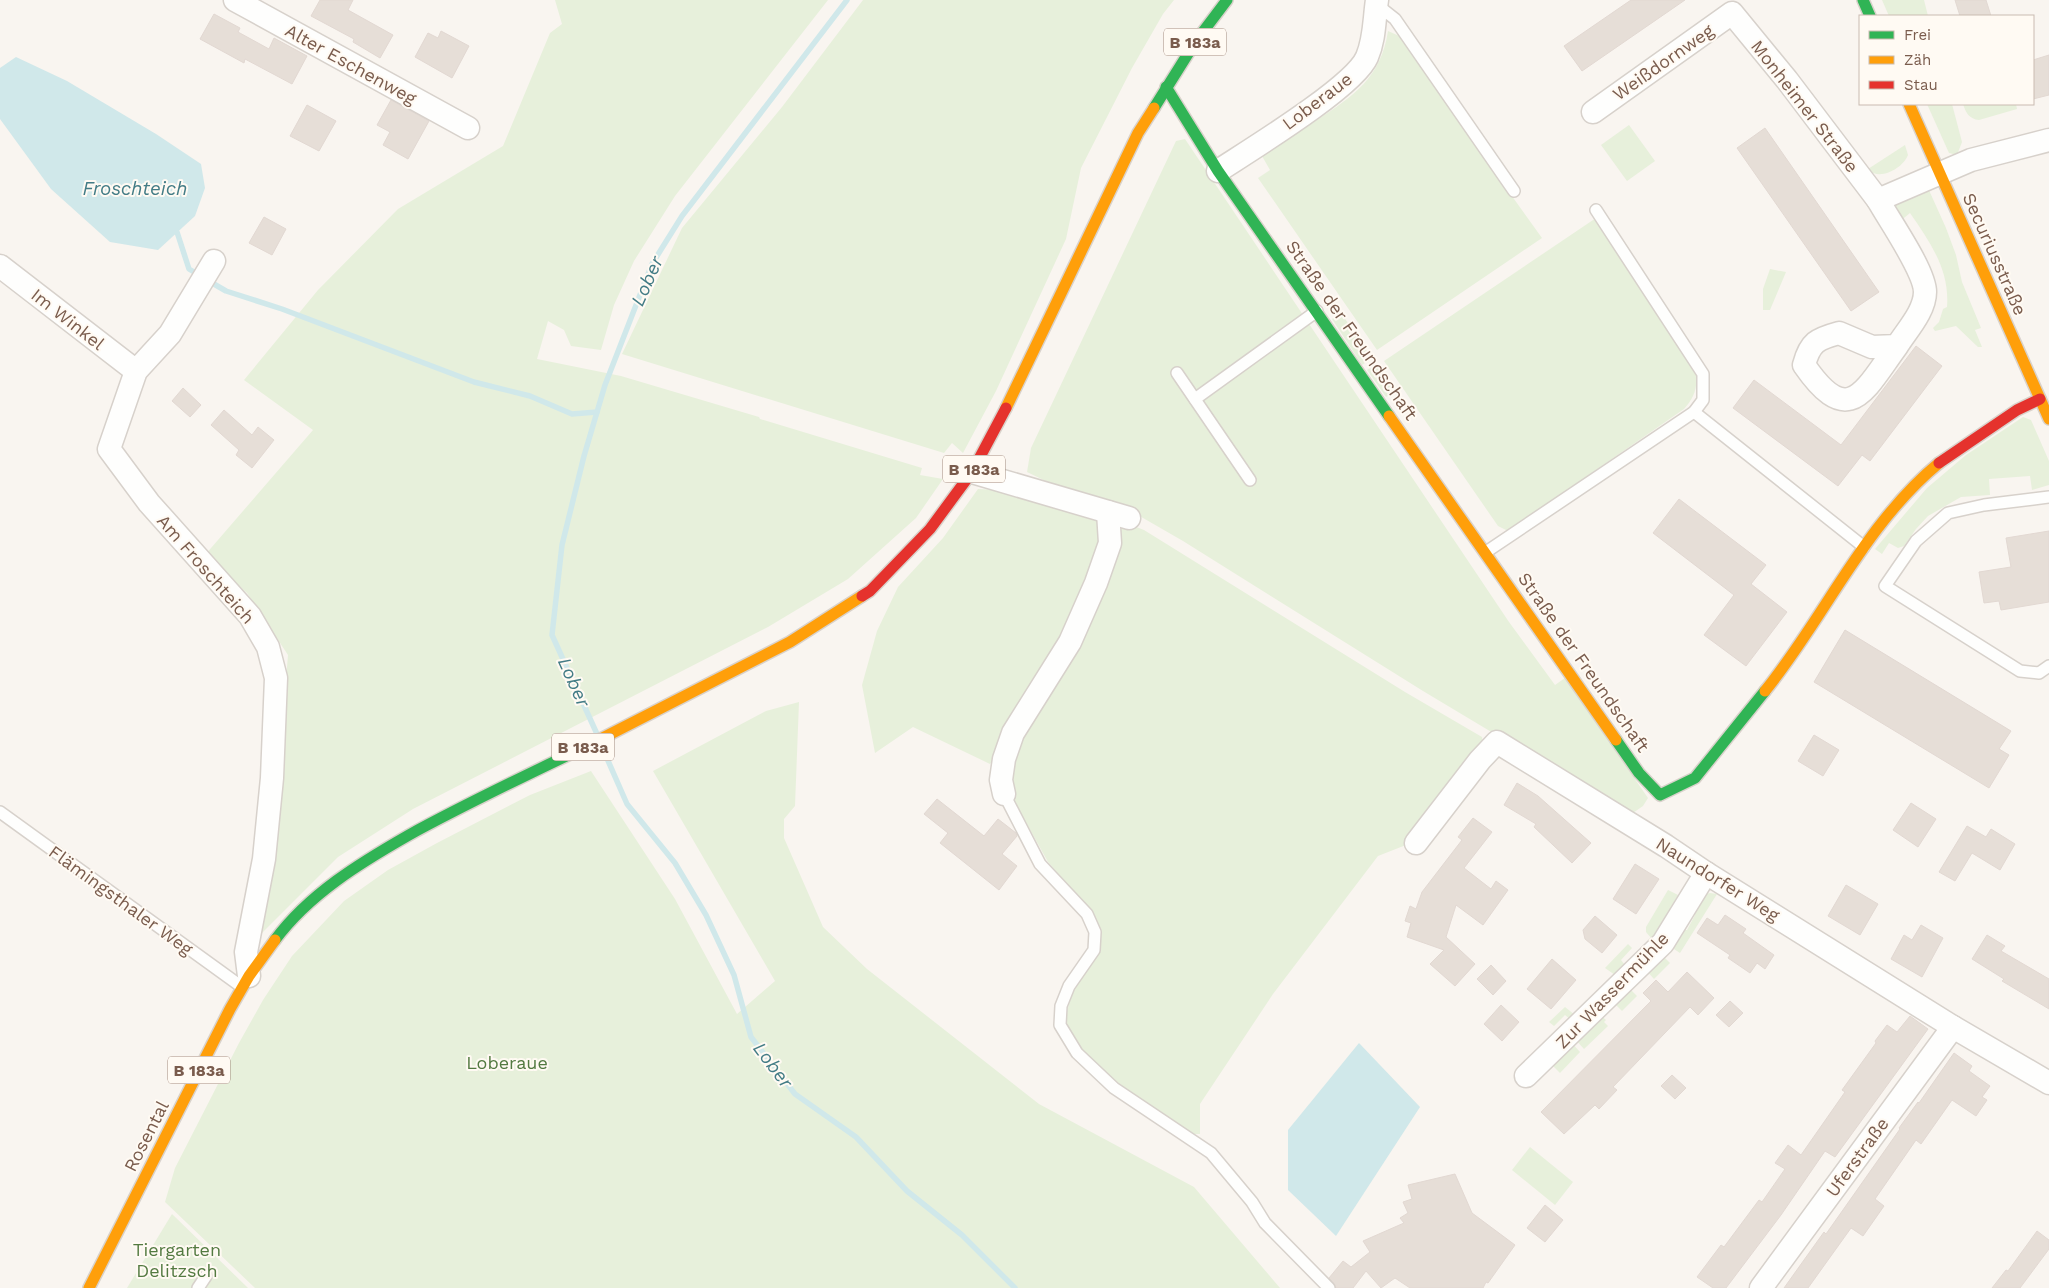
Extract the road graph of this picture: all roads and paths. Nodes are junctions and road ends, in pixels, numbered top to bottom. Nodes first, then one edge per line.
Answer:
1 (235, 0) edge
2 (1228, 0) edge
3 (1863, 0) edge
4 (1377, 2) edge
5 (1732, 13) joint
6 (1870, 15) edge
7 (1166, 87) junction
8 (1909, 105) edge
9 (1593, 112) dead end
10 (468, 128) dead end
11 (2049, 140) edge
12 (1218, 171) junction
13 (1939, 173) junction
14 (1514, 191) dead end
15 (1878, 200) junction
16 (1596, 210) dead end
17 (0, 266) edge
18 (207, 272) dead end
19 (1317, 311) junction
20 (1898, 346) dead end
21 (136, 372) junction
22 (1177, 374) dead end
23 (1194, 399) junction
24 (2040, 399) junction
25 (1694, 412) junction
26 (2049, 419) edge
27 (972, 472) junction
28 (1250, 480) dead end
29 (2049, 497) edge
30 (1864, 547) junction
31 (1486, 552) junction
32 (2049, 666) edge
33 (1004, 794) joint
34 (0, 812) edge
35 (1416, 844) dead end
36 (1706, 873) junction
37 (246, 982) junction
38 (1953, 1027) junction
39 (1526, 1076) dead end
40 (2049, 1083) edge
41 (206, 1276) dead end
42 (89, 1288) edge
43 (198, 1288) edge
44 (1329, 1288) edge
45 (1762, 1288) edge

1 - 10 street, Alter Eschenweg
2 - 7 street, B 183a
3 - 6 street
4 - 12 street, Loberaue
4 - 14 lane, Loberaue
5 - 9 street, Weißdornweg
5 - 15 street, Monheimer Straße
7 - 12 street, Straße der Freundschaft
7 - 27 street, B 183a
8 - 13 street, Securiusstraße
11 - 13 street
12 - 19 street, Straße der Freundschaft
13 - 15 street
13 - 24 street, Securiusstraße
15 - 20 street, Monheimer Straße
16 - 25 lane
17 - 21 street, Im Winkel
18 - 21 street, Am Froschteich
19 - 23 lane
19 - 31 street, Straße der Freundschaft
21 - 37 street, Am Froschteich
22 - 23 lane
23 - 28 lane
24 - 26 street, Securiusstraße
24 - 30 street, Straße der Freundschaft
25 - 30 lane
25 - 31 lane
27 - 33 street
27 - 37 street, Rosental / B 183a
29 - 32 lane
30 - 31 street, Straße der Freundschaft
33 - 44 lane
34 - 37 lane, Flämingsthaler Weg
35 - 36 street, Naundorfer Weg
36 - 38 street, Naundorfer Weg
36 - 39 street, Zur Wassermühle
37 - 42 street, Rosental / B 183a
38 - 40 street, Naundorfer Weg
38 - 45 street, Uferstraße
41 - 43 lane

